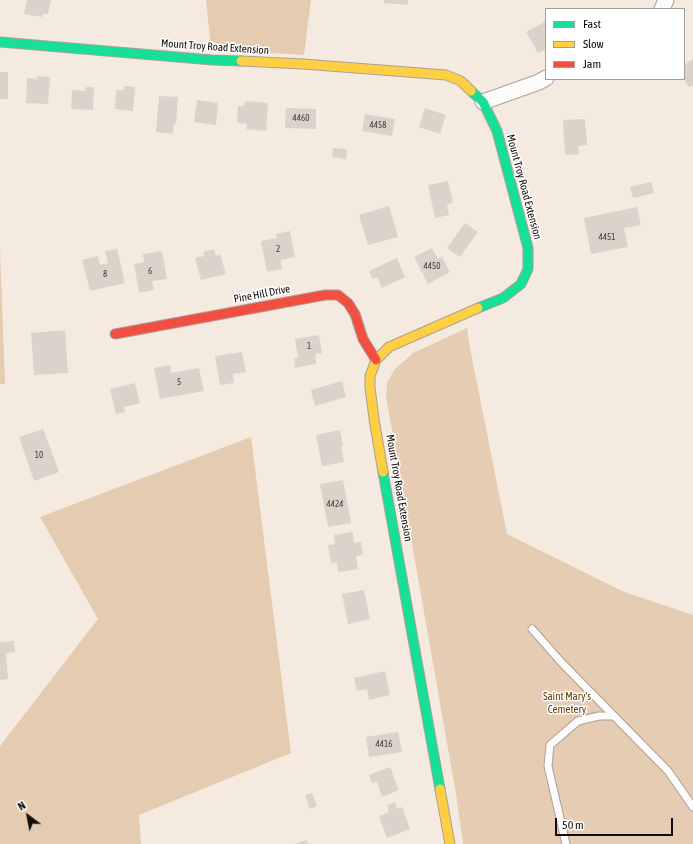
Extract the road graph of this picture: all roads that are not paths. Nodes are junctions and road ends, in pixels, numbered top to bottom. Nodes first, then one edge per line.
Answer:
1 (0, 42) edge
2 (545, 78) edge
3 (483, 102) junction
4 (115, 334) dead end
5 (376, 360) junction
6 (532, 629) dead end
7 (614, 716) junction
8 (693, 807) edge
9 (450, 844) edge
10 (566, 844) edge

1 - 3 street, Mount Troy Road Extension
2 - 3 street
3 - 5 street, Mount Troy Road Extension
4 - 5 street, Pine Hill Drive
5 - 9 street, Mount Troy Road Extension
6 - 7 lane
7 - 8 lane
7 - 10 lane

